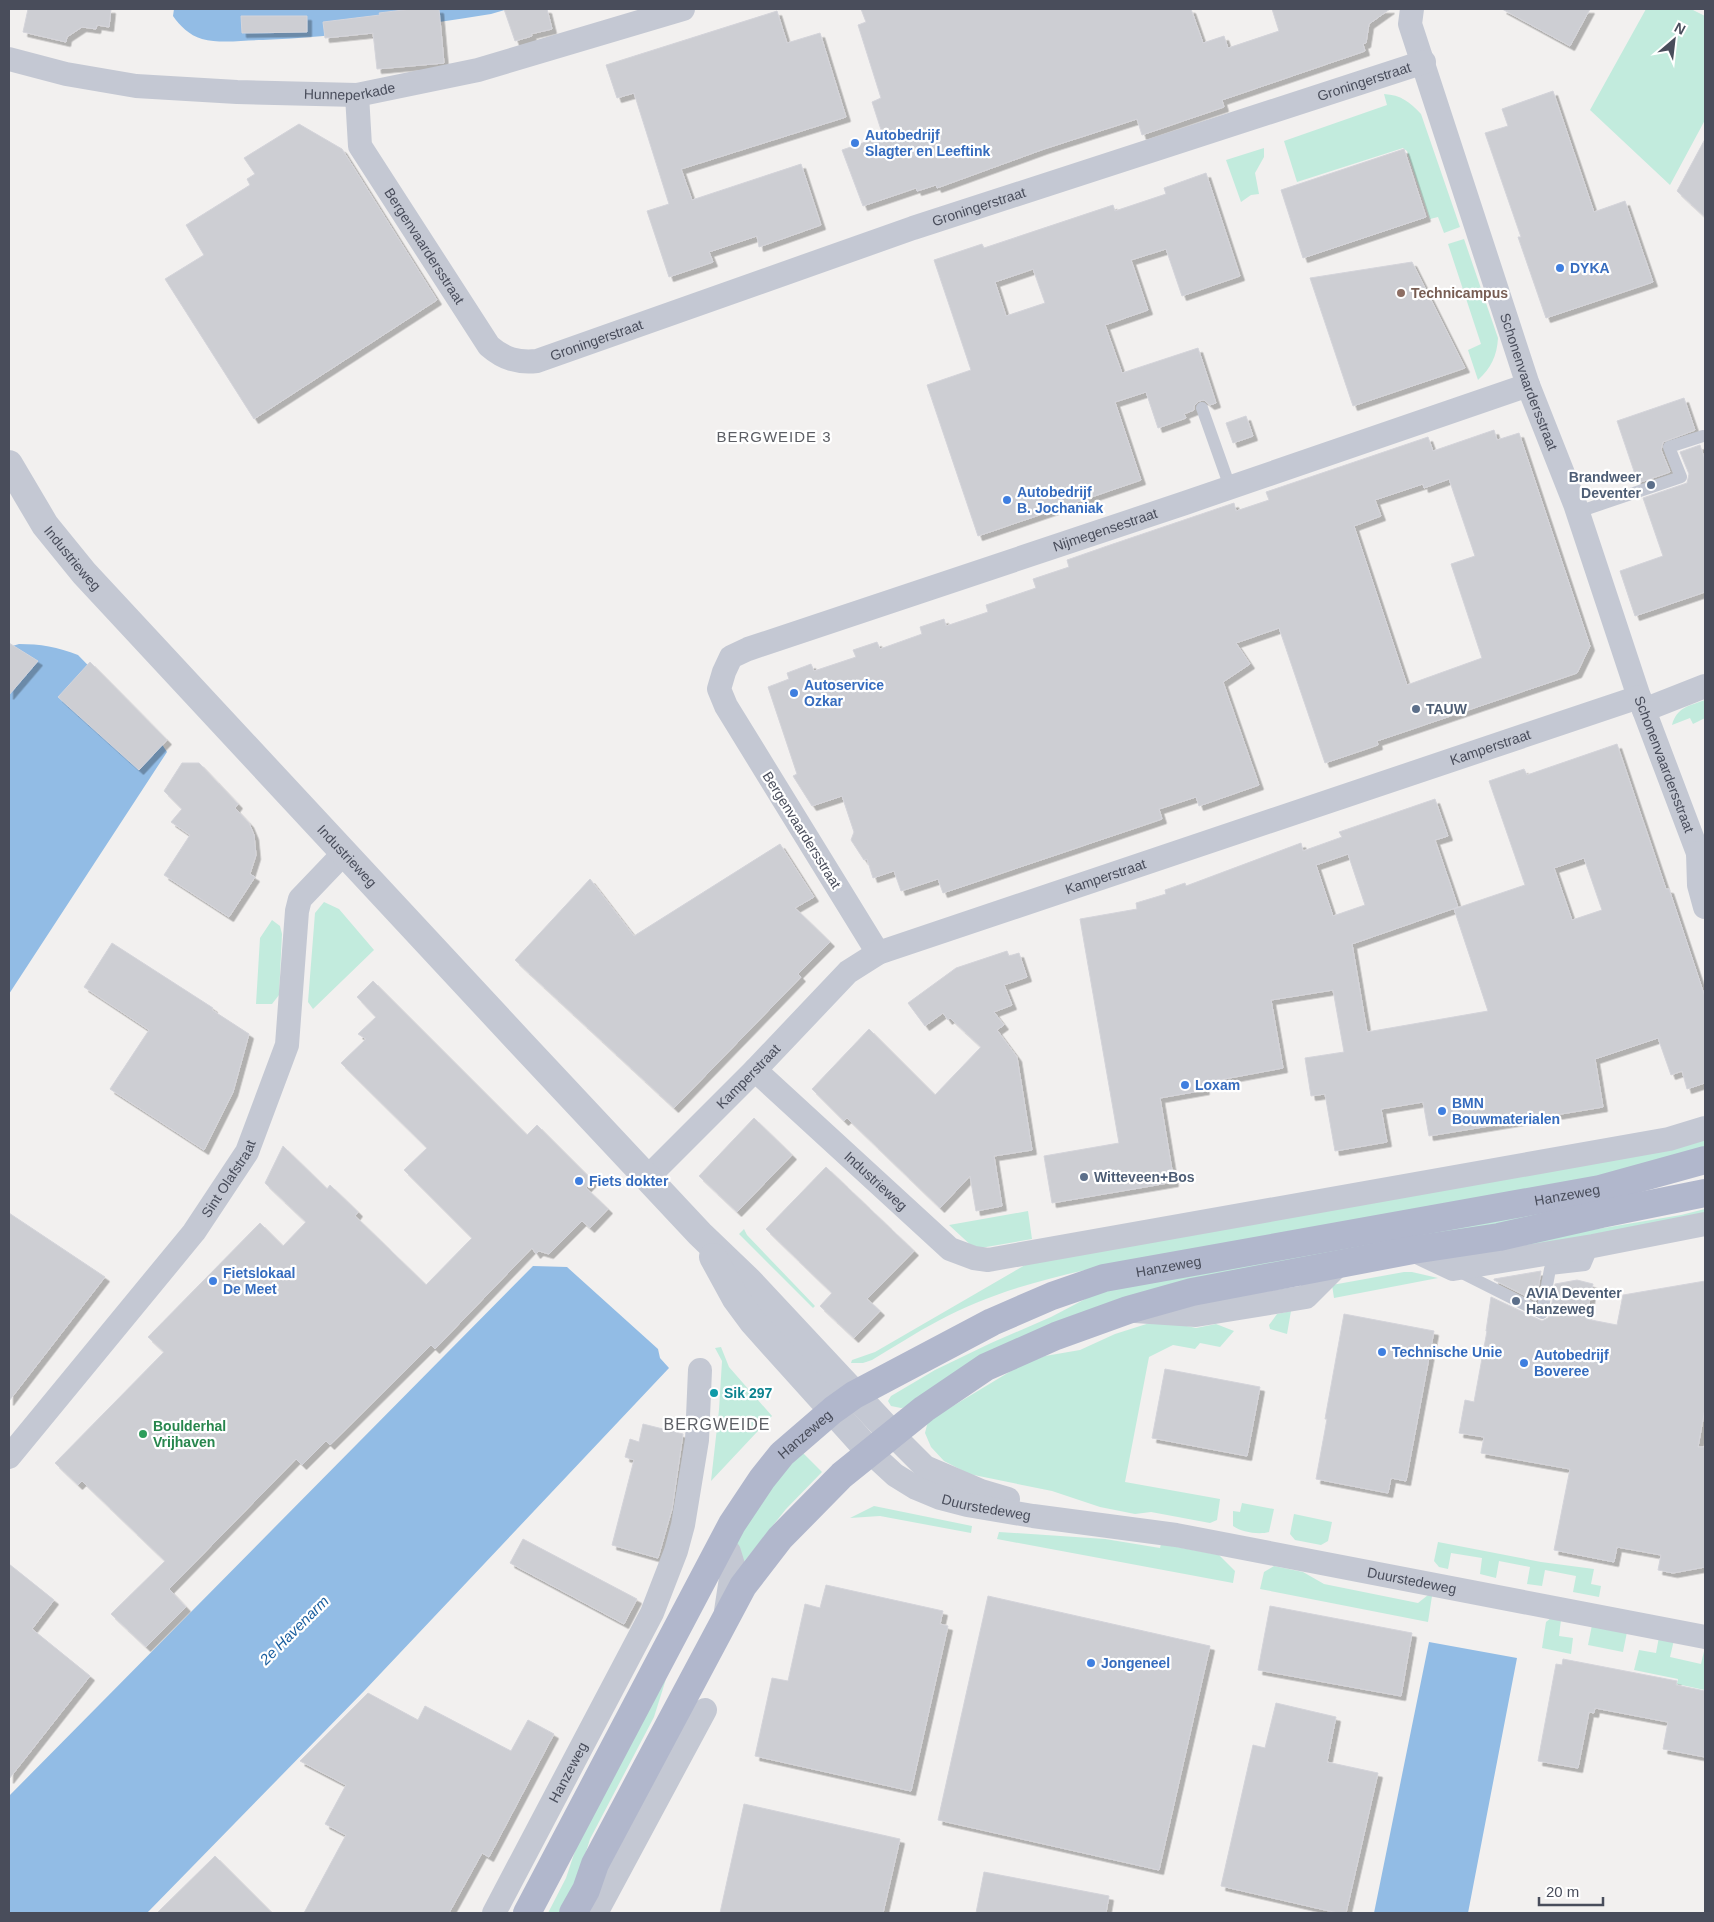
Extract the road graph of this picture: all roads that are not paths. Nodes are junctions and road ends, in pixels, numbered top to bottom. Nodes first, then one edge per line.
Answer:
1 (683, 9) edge
2 (1412, 9) edge
3 (9, 59) edge
4 (1424, 62) junction
5 (357, 95) junction
6 (537, 361) joint
7 (1528, 385) junction
8 (1202, 408) dead end
9 (1703, 436) dead end
10 (9, 464) edge
11 (1230, 488) junction
12 (16, 493) edge
13 (1578, 512) junction
14 (1705, 686) edge
15 (1641, 704) junction
16 (726, 706) joint
17 (343, 854) junction
18 (1702, 858) edge
19 (1705, 907) edge
20 (878, 953) junction
21 (756, 1070) junction
22 (1705, 1128) edge
23 (1705, 1160) edge
24 (648, 1177) junction
25 (1705, 1193) edge
26 (1705, 1224) edge
27 (700, 1234) junction
28 (1593, 1246) junction
29 (1413, 1250) junction
30 (1453, 1269) junction
31 (700, 1370) dead end
32 (854, 1395) junction
33 (832, 1410) junction
34 (892, 1434) junction
35 (870, 1452) junction
36 (9, 1457) edge
37 (1119, 1526) junction
38 (720, 1547) junction
39 (726, 1618) junction
40 (1705, 1637) edge
41 (705, 1710) dead end
42 (494, 1913) edge
43 (527, 1913) edge
44 (573, 1913) edge
45 (596, 1913) edge

1 - 5 street, Hunneperkade
2 - 4 street, Schonenvaardersstraat
3 - 5 street, Hunneperkade
4 - 6 street, Groningerstraat
4 - 7 street, Schonenvaardersstraat
5 - 6 street, Bergenvaardersstraat
7 - 11 street, Nijmegensestraat
7 - 13 street, Schonenvaardersstraat
8 - 11 lane
9 - 13 lane
10 - 12 street, Industrieweg
11 - 16 street, Nijmegensestraat
12 - 17 street, Industrieweg
13 - 15 street, Schonenvaardersstraat
14 - 15 street, Kamperstraat
15 - 18 street, Schonenvaardersstraat
15 - 20 street, Kamperstraat
16 - 20 street, Bergenvaardersstraat
17 - 24 street, Industrieweg
17 - 36 street, Sint Olafstraat
18 - 19 street
20 - 21 street, Kamperstraat
21 - 22 street, Industrieweg
21 - 24 street, Kamperstraat
23 - 32 main road, Hanzeweg
24 - 27 street, Industrieweg
25 - 29 main road, Hanzeweg
26 - 28 street
27 - 32 street, Industrieweg
27 - 33 street, Industrieweg
28 - 30 street
28 - 30 lane
29 - 30 street
29 - 34 main road, Hanzeweg
31 - 42 street, Hanzeweg
32 - 33 main road, Hanzeweg
32 - 34 street, Industrieweg
33 - 35 street, Industrieweg
33 - 38 main road, Hanzeweg
34 - 35 main road, Hanzeweg
34 - 37 street, Duurstedeweg
35 - 37 street, Duurstedeweg
35 - 39 main road, Hanzeweg
37 - 40 street, Duurstedeweg
38 - 39 street, Hanzeweg
38 - 43 main road, Hanzeweg
39 - 44 main road, Hanzeweg
41 - 45 street

